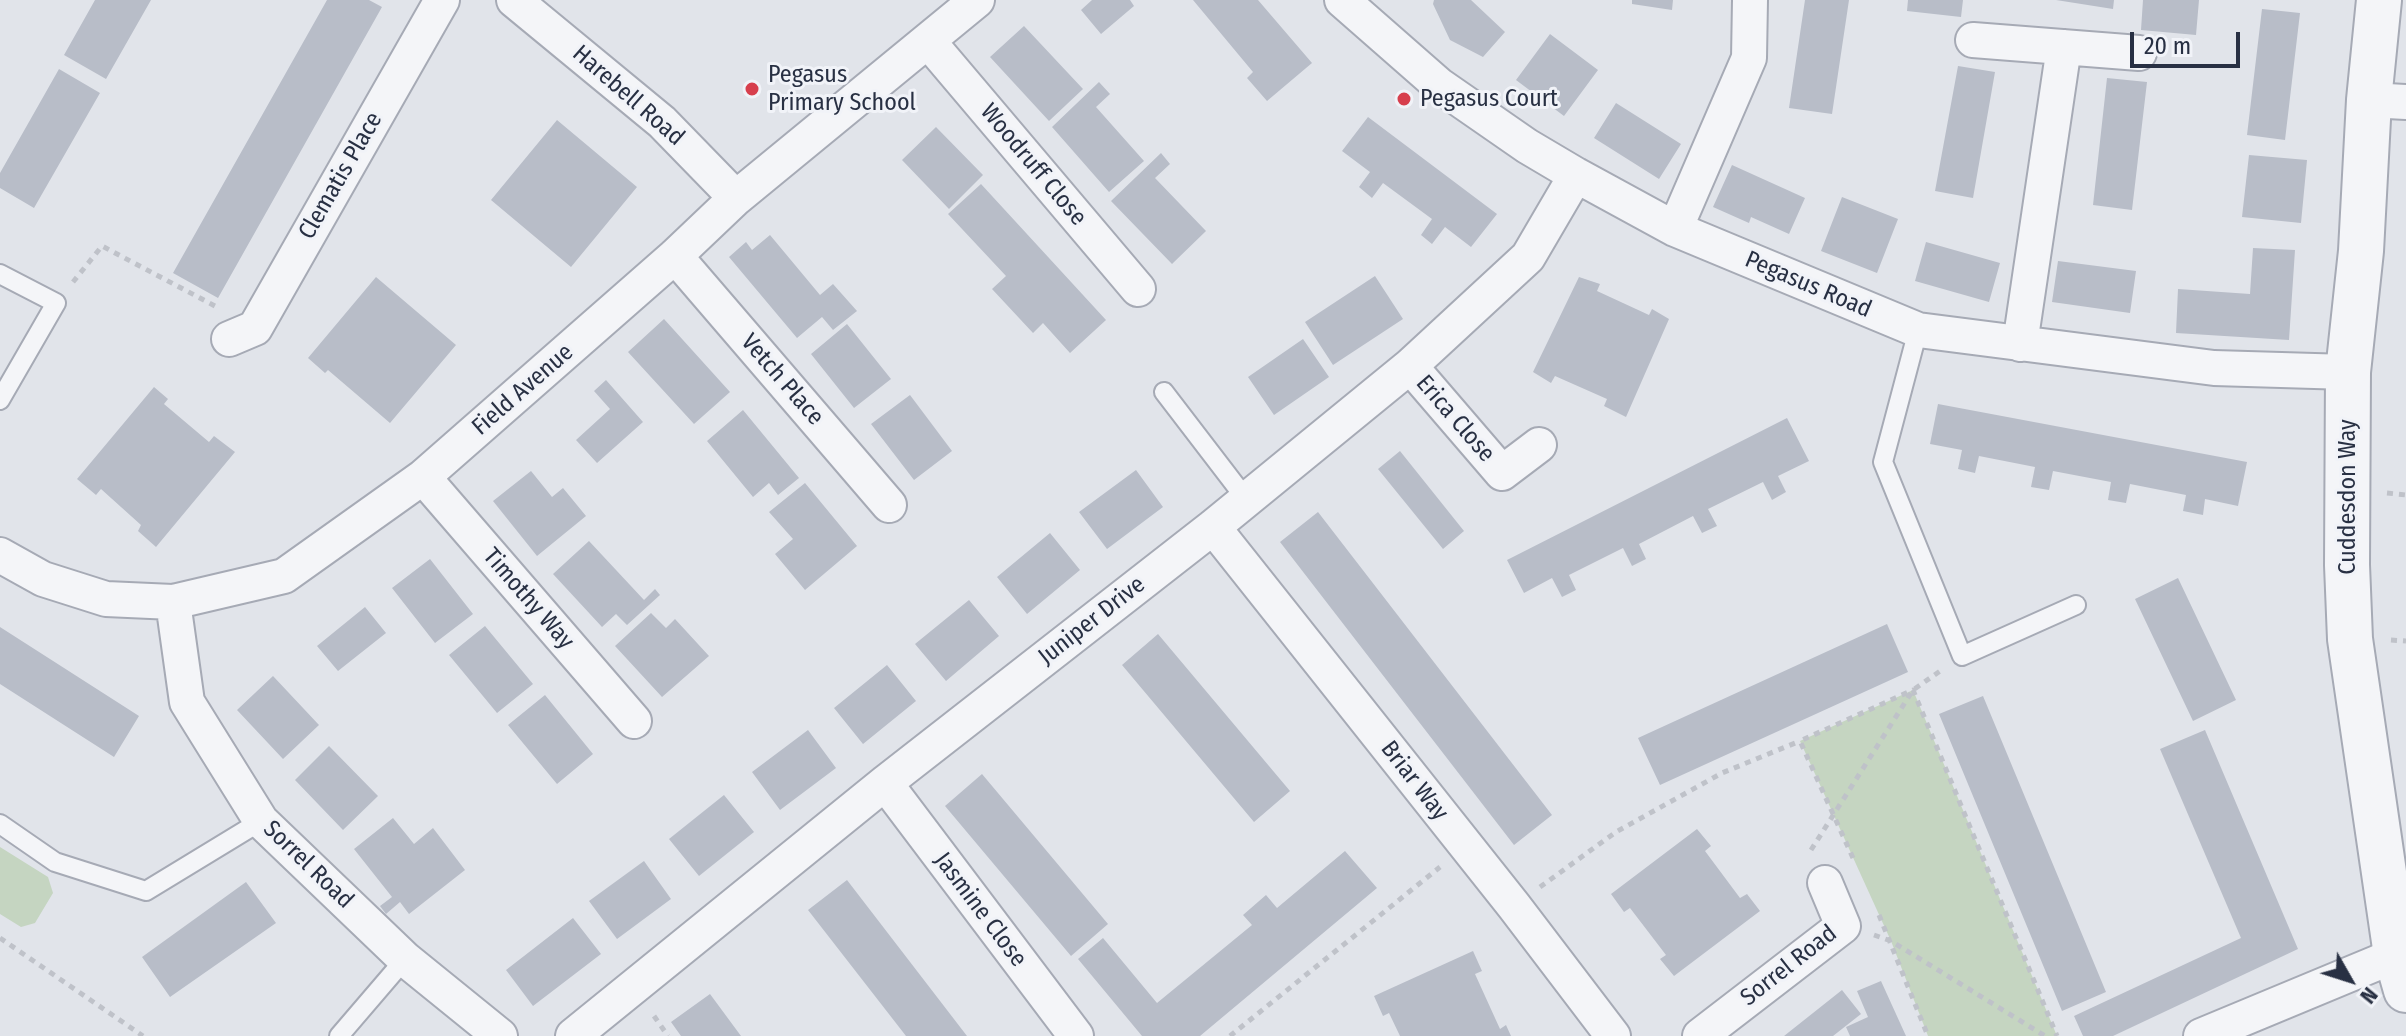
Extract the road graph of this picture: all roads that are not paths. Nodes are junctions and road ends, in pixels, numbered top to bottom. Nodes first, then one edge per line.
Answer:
1 (442, 0) edge
2 (514, 0) edge
3 (977, 0) edge
4 (1342, 0) edge
5 (1750, 0) edge
6 (2379, 0) edge
7 (1973, 40) dead end
8 (928, 41) junction
9 (2064, 47) junction
10 (2139, 53) dead end
11 (2388, 101) edge
12 (1576, 175) junction
13 (736, 198) junction
14 (1675, 229) junction
15 (675, 256) junction
16 (0, 274) edge
17 (1138, 289) dead end
18 (1918, 330) junction
19 (242, 333) road end
20 (2020, 344) junction
21 (1410, 366) junction
22 (2348, 372) junction
23 (1164, 392) dead end
24 (0, 400) edge
25 (1539, 445) dead end
26 (423, 477) junction
27 (1246, 499) junction
28 (889, 505) dead end
29 (1213, 527) junction
30 (0, 555) edge
31 (173, 602) junction
32 (2076, 605) dead end
33 (634, 721) dead end
34 (885, 783) junction
35 (261, 821) junction
36 (0, 824) edge
37 (1825, 883) road end
38 (405, 959) junction
39 (2401, 973) edge
40 (339, 1036) edge
41 (500, 1036) edge
42 (573, 1036) edge
43 (1076, 1036) edge
44 (1613, 1036) edge
45 (1700, 1036) edge
46 (2201, 1036) edge

1 - 19 street, Clematis Place
2 - 13 street, Harebell Road
3 - 8 street, Field Avenue
4 - 12 street, Pegasus Road
5 - 14 street
6 - 11 street, Cuddesdon Way
7 - 9 street
8 - 13 street, Field Avenue
8 - 17 street, Woodruff Close
9 - 10 street
9 - 20 street
11 - 22 street, Cuddesdon Way
12 - 14 street, Pegasus Road
12 - 21 street, Juniper Drive
13 - 15 street, Field Avenue
14 - 18 street, Pegasus Road
15 - 26 street, Field Avenue
15 - 28 street, Vetch Place
16 - 24 lane
18 - 20 street, Pegasus Road
18 - 32 lane
20 - 22 street, Pegasus Road
21 - 25 street, Erica Close
21 - 27 street, Juniper Drive
22 - 39 street, Cuddesdon Way
23 - 27 lane
26 - 31 street, Field Avenue
26 - 33 street, Timothy Way
27 - 29 street, Juniper Drive
29 - 34 street, Juniper Drive
29 - 44 street, Briar Way
30 - 31 street, Field Avenue
31 - 35 street, Sorrel Road
34 - 42 street, Juniper Drive
34 - 43 street, Jasmine Close
35 - 36 lane
35 - 38 street, Sorrel Road
37 - 45 street, Sorrel Road
38 - 40 lane
38 - 41 street, Sorrel Road
39 - 46 street

